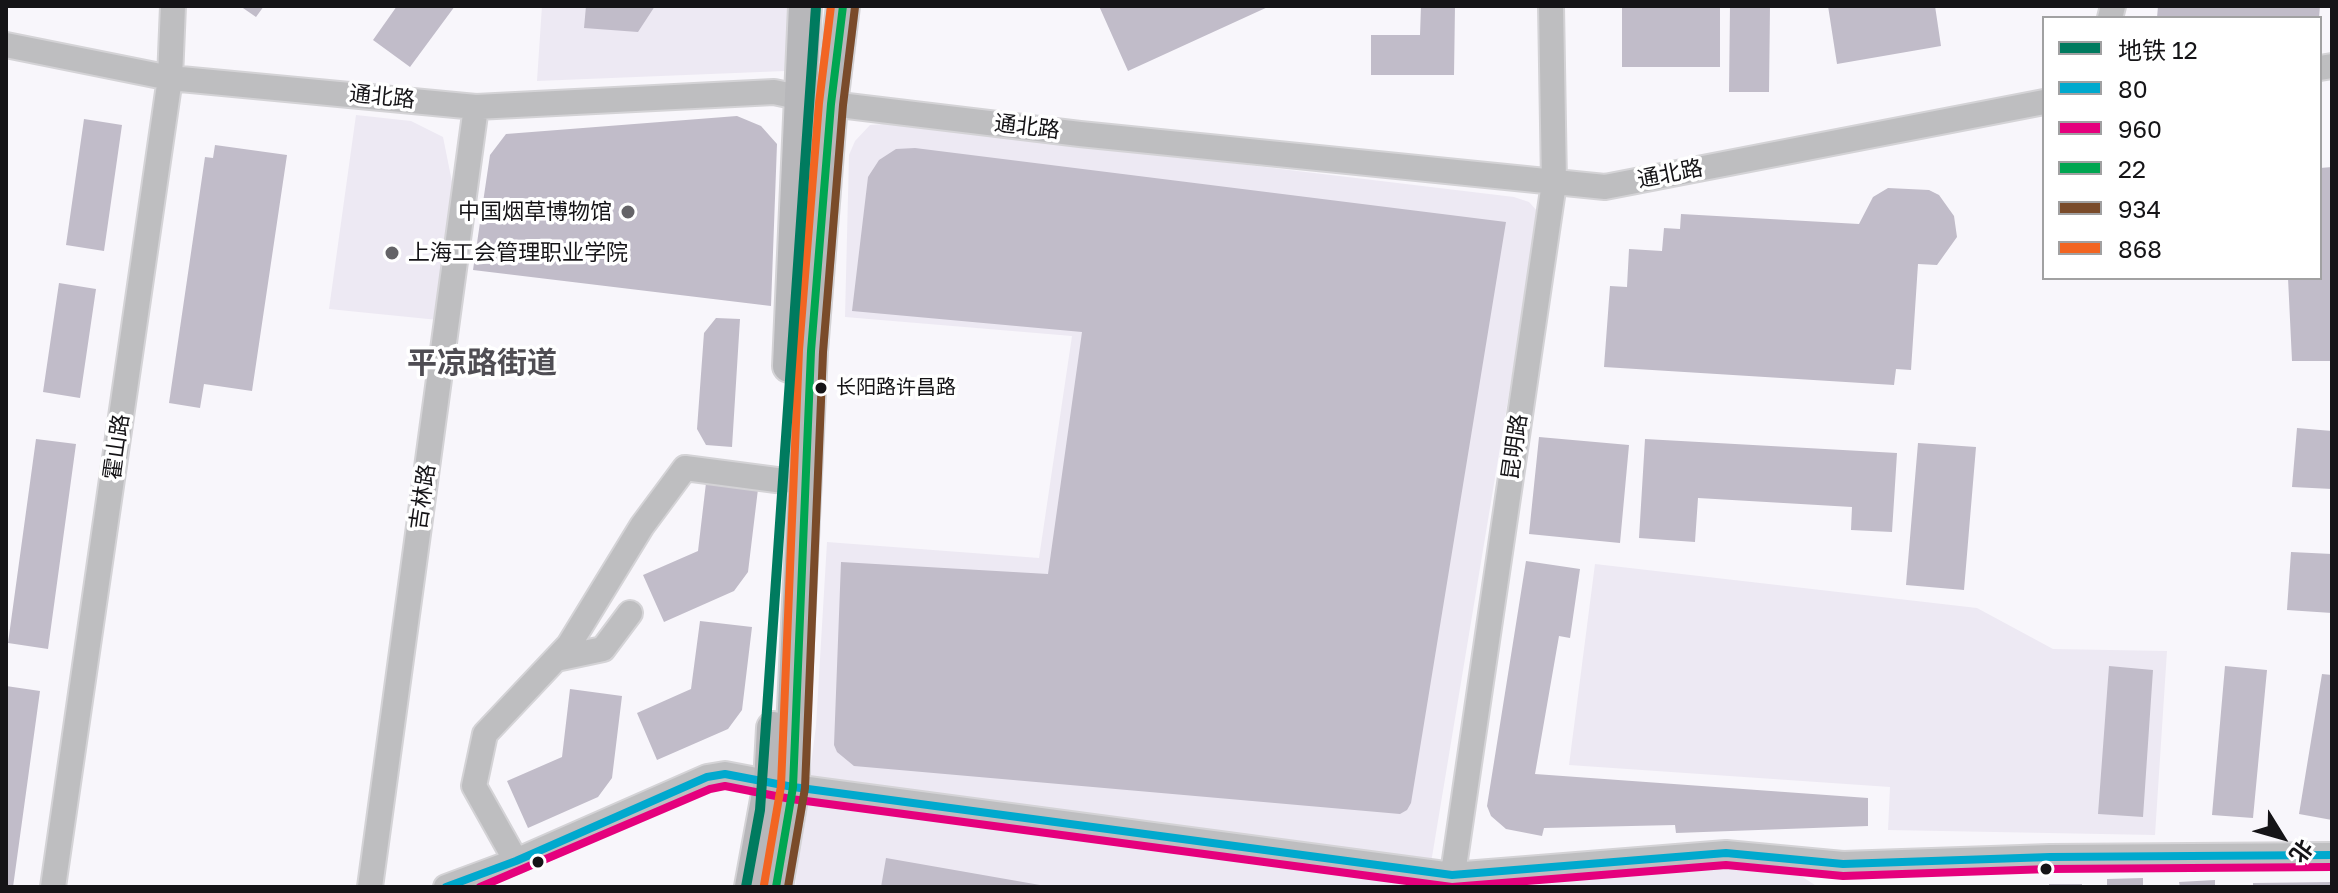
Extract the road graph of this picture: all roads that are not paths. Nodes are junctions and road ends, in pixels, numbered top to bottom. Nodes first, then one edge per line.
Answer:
1 (173, 6) edge
2 (805, 6) edge
3 (843, 6) edge
4 (1551, 6) edge
5 (6, 45) edge
6 (170, 78) junction
7 (816, 101) junction
8 (2042, 102) edge
9 (476, 107) junction
10 (1554, 183) junction
11 (784, 481) junction
12 (630, 613) dead end
13 (556, 659) junction
14 (782, 785) junction
15 (2332, 855) edge
16 (516, 861) junction
17 (1843, 876) edge
18 (1452, 881) edge
19 (53, 887) edge
20 (370, 887) edge
21 (446, 887) edge
22 (751, 887) edge
23 (776, 887) edge

1 - 6 street, 霍山路
2 - 7 main road
3 - 7 main road
4 - 10 street, 昆明路
5 - 6 street, 通北路
6 - 9 street, 通北路
6 - 19 street, 霍山路
7 - 9 street, 通北路
7 - 10 street, 通北路
7 - 11 main road
7 - 14 main road
8 - 10 street, 通北路
9 - 20 street, 吉林路
10 - 18 street, 昆明路
11 - 13 street
11 - 14 main road
12 - 13 street
13 - 16 street
14 - 16 street
14 - 18 street
14 - 22 main road
14 - 23 main road
15 - 17 street
16 - 21 street
17 - 18 street

